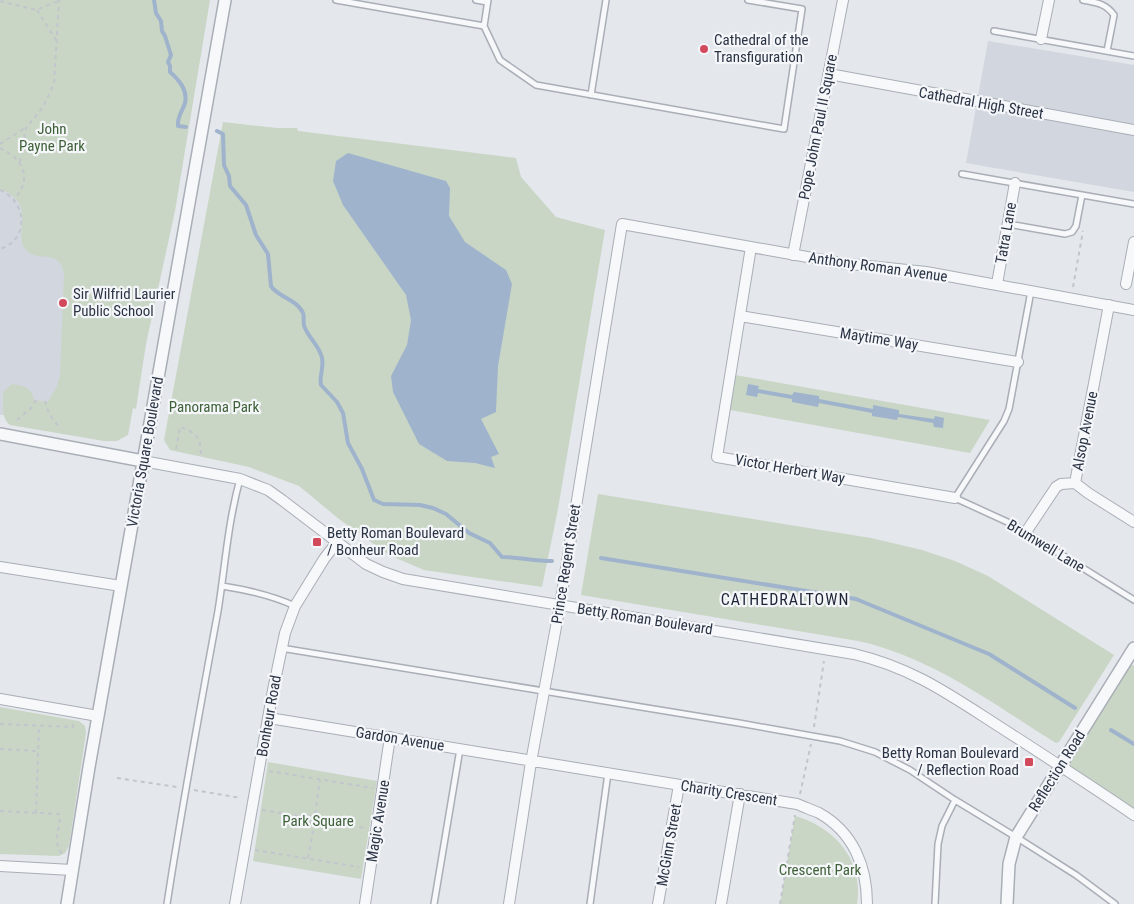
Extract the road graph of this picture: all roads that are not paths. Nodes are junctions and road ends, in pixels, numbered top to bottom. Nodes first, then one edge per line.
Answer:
1 (225, 0) edge
2 (336, 0) edge
3 (476, 0) edge
4 (606, 0) edge
5 (748, 0) edge
6 (843, 0) edge
7 (1048, 0) edge
8 (1083, 0) edge
9 (488, 1) edge
10 (484, 26) junction
11 (994, 31) dead end
12 (1041, 39) junction
13 (1107, 51) junction
14 (1134, 56) edge
15 (829, 74) junction
16 (591, 95) junction
17 (1134, 130) edge
18 (962, 174) dead end
19 (1015, 183) junction
20 (1082, 195) junction
21 (1134, 204) edge
22 (622, 224) joint
23 (1008, 224) junction
24 (1134, 245) edge
25 (751, 247) junction
26 (793, 255) junction
27 (997, 284) junction
28 (1126, 284) dead end
29 (1031, 291) junction
30 (1109, 305) junction
31 (1134, 310) edge
32 (740, 316) junction
33 (1018, 362) junction
34 (0, 434) edge
35 (143, 461) junction
36 (240, 479) junction
37 (1076, 483) junction
38 (955, 498) junction
39 (1133, 519) edge
40 (1026, 532) junction
41 (337, 542) junction
42 (0, 567) edge
43 (121, 586) junction
44 (222, 586) junction
45 (1134, 600) edge
46 (560, 605) junction
47 (294, 606) junction
48 (281, 648) junction
49 (1134, 648) edge
50 (545, 691) junction
51 (0, 699) edge
52 (98, 716) junction
53 (269, 718) junction
54 (390, 737) junction
55 (460, 748) junction
56 (531, 762) junction
57 (1061, 765) junction
58 (608, 774) junction
59 (679, 785) junction
60 (740, 794) junction
61 (955, 800) junction
62 (1134, 815) edge
63 (1016, 837) junction
64 (0, 866) edge
65 (66, 870) junction
66 (67, 904) edge
67 (167, 904) edge
68 (236, 904) edge
69 (365, 904) edge
70 (434, 904) edge
71 (509, 904) edge
72 (590, 904) edge
73 (658, 904) edge
74 (721, 904) edge
75 (867, 904) edge
76 (935, 904) edge
77 (1007, 904) edge
78 (1115, 904) edge

1 - 35 street, Victoria Square Boulevard
2 - 10 lane
3 - 9 lane
4 - 16 lane
5 - 16 lane
6 - 15 street, Pope John Paul II Square
7 - 12 street
8 - 13 lane
9 - 10 lane
10 - 16 lane
11 - 12 lane
12 - 13 lane
13 - 14 lane
15 - 17 street, Cathedral High Street
15 - 26 street, Pope John Paul II Square
18 - 19 lane
19 - 20 lane
19 - 23 street, Tatra Lane
20 - 21 lane
20 - 23 lane
22 - 25 street, Anthony Roman Avenue
22 - 46 street, Prince Regent Street
23 - 27 street, Tatra Lane
24 - 28 street
25 - 26 street, Anthony Roman Avenue
25 - 32 street, Victor Herbert Way
26 - 27 street, Anthony Roman Avenue
27 - 29 street, Anthony Roman Avenue
29 - 30 street, Anthony Roman Avenue
29 - 33 lane
30 - 31 street, Anthony Roman Avenue
30 - 37 street, Alsop Avenue
32 - 33 street, Maytime Way
32 - 38 street, Victor Herbert Way
33 - 38 lane
34 - 35 street
35 - 36 street, Betty Roman Boulevard
35 - 43 street, Victoria Square Boulevard
36 - 41 street, Betty Roman Boulevard
36 - 44 lane
37 - 39 street
37 - 40 street, Alsop Avenue
38 - 40 lane, Brumwell Lane
40 - 45 lane, Brumwell Lane
41 - 46 street, Betty Roman Boulevard
41 - 47 street, Bonheur Road
42 - 43 street
43 - 52 street, Victoria Square Boulevard
44 - 47 lane
44 - 67 lane
46 - 50 street, Prince Regent Street
46 - 57 street, Betty Roman Boulevard
47 - 48 street, Bonheur Road
48 - 50 lane
48 - 53 street, Bonheur Road
49 - 57 street, Reflection Road
50 - 56 street, Prince Regent Street
50 - 61 lane
51 - 52 street
52 - 65 street, Victoria Square Boulevard
53 - 54 street, Gardon Avenue
53 - 68 street, Bonheur Road
54 - 55 street, Gardon Avenue
54 - 69 street, Magic Avenue
55 - 56 street, Gardon Avenue
55 - 70 lane
56 - 58 street, Charity Crescent
56 - 71 street, Prince Regent Street
57 - 62 street, Betty Roman Boulevard
57 - 63 street, Reflection Road
58 - 59 street, Charity Crescent
58 - 72 lane
59 - 60 street, Charity Crescent
59 - 73 street, McGinn Street
60 - 74 street
60 - 75 street, Charity Crescent
61 - 63 lane
61 - 76 lane
63 - 77 street, Reflection Road
63 - 78 lane
64 - 65 street
65 - 66 street, Victoria Square Boulevard

